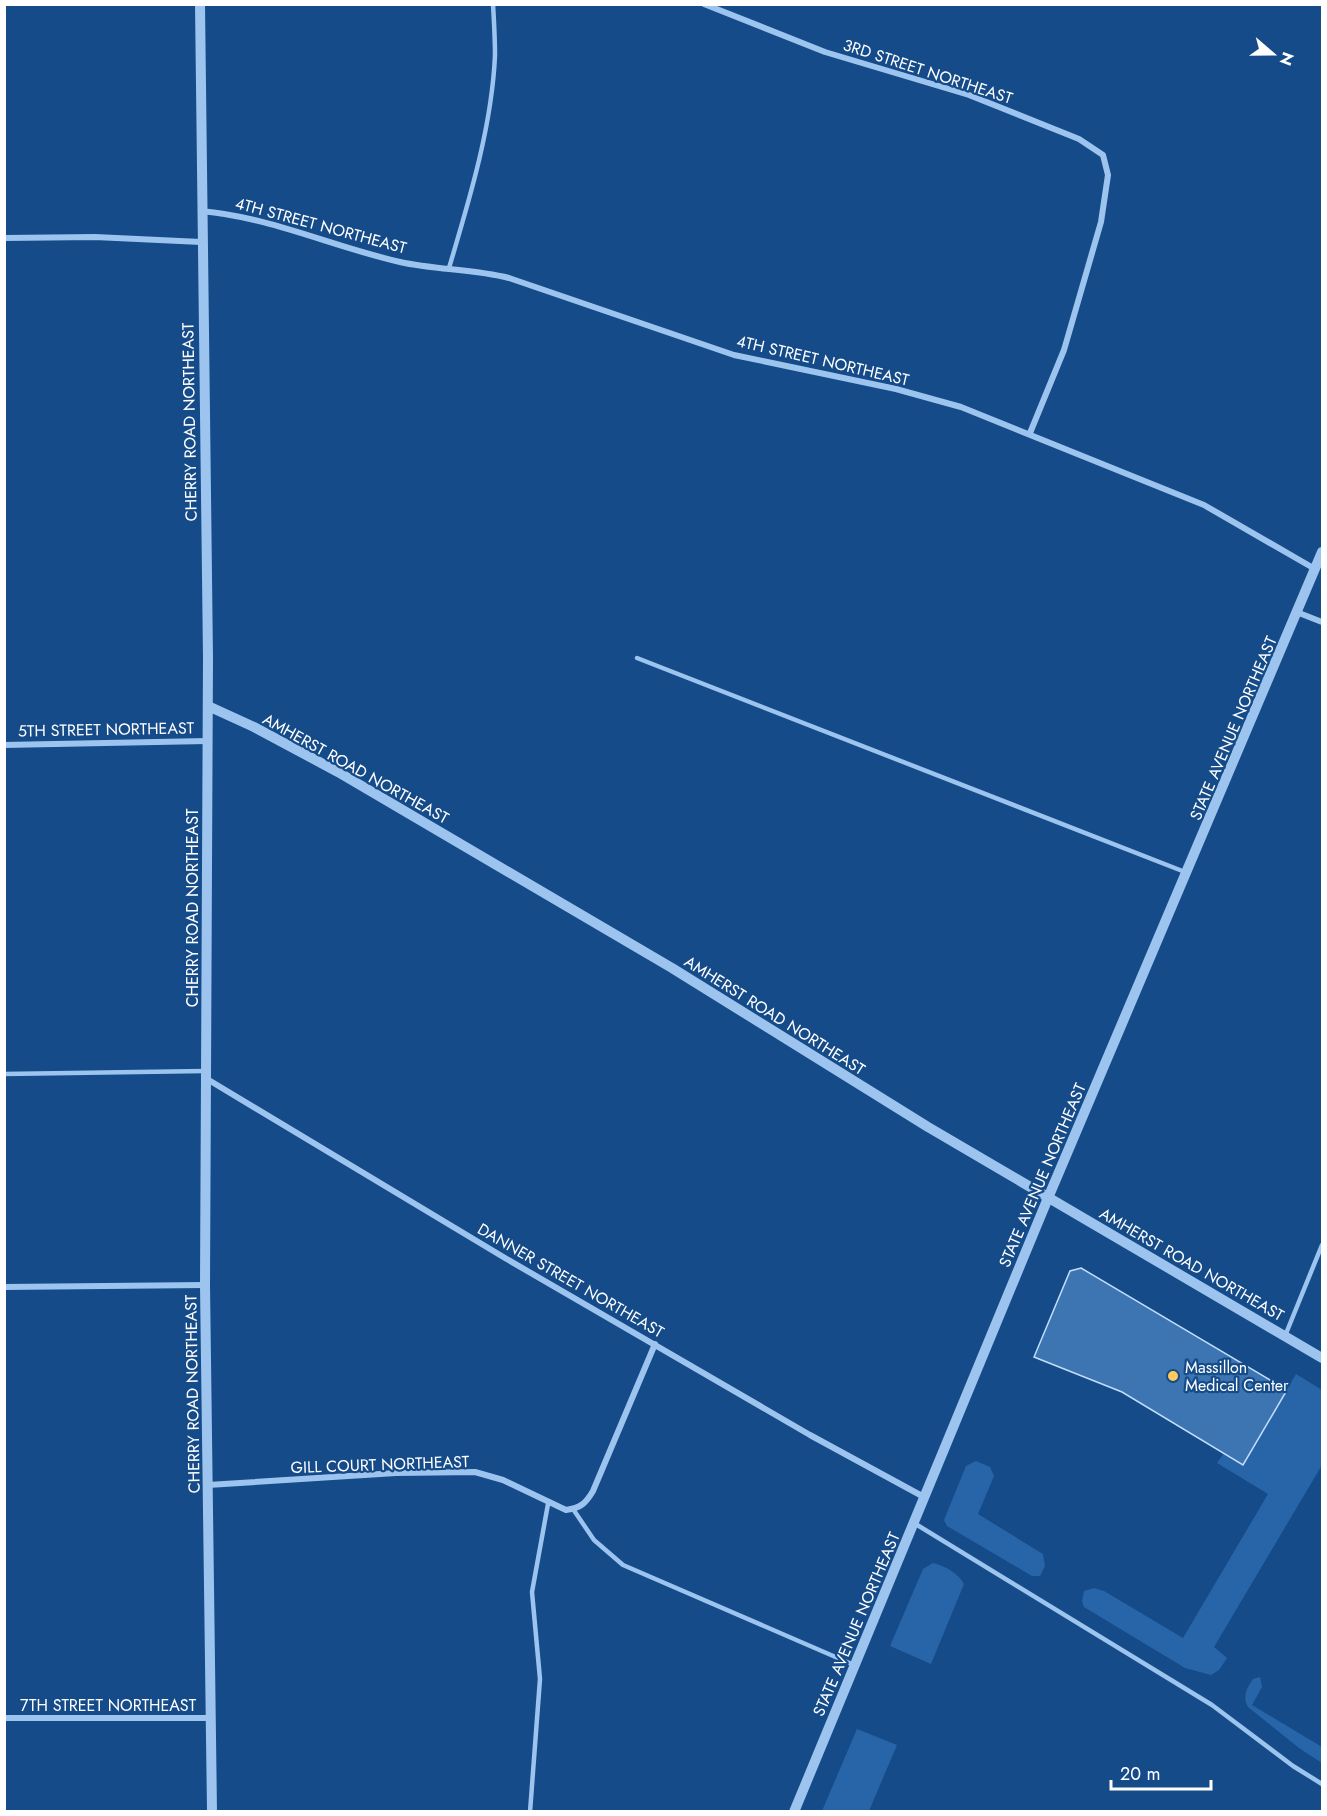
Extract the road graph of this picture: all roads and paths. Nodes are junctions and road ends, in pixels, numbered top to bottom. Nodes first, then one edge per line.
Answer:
1 (200, 4) edge
2 (493, 4) edge
3 (704, 4) edge
4 (200, 210) junction
5 (4, 238) edge
6 (201, 242) junction
7 (449, 268) junction
8 (1030, 433) junction
9 (1323, 552) edge
10 (1315, 569) junction
11 (1299, 613) junction
12 (1323, 622) edge
13 (637, 658) dead end
14 (207, 706) junction
15 (207, 741) junction
16 (4, 745) edge
17 (1187, 873) junction
18 (4, 1074) edge
19 (208, 1075) junction
20 (1048, 1198) junction
21 (1323, 1245) edge
22 (205, 1285) junction
23 (4, 1287) edge
24 (1285, 1336) junction
25 (656, 1344) junction
26 (1323, 1358) edge
27 (208, 1485) junction
28 (924, 1497) junction
29 (548, 1504) junction
30 (573, 1509) junction
31 (914, 1523) junction
32 (854, 1665) junction
33 (4, 1718) edge
34 (212, 1718) junction
35 (1323, 1784) edge
36 (212, 1812) edge
37 (530, 1812) edge
38 (794, 1812) edge

1 - 4 street, CHERRY ROAD NORTHEAST
2 - 7 lane
3 - 8 street, 3RD STREET NORTHEAST
4 - 6 street, CHERRY ROAD NORTHEAST
4 - 7 street, 4TH STREET NORTHEAST
5 - 6 street
6 - 14 street, CHERRY ROAD NORTHEAST
7 - 8 street, 4TH STREET NORTHEAST
8 - 10 street, 4TH STREET NORTHEAST
9 - 10 street, STATE AVENUE NORTHEAST
10 - 11 street, STATE AVENUE NORTHEAST
11 - 12 street
11 - 17 street, STATE AVENUE NORTHEAST
13 - 17 lane
14 - 15 street, CHERRY ROAD NORTHEAST
14 - 20 street, AMHERST ROAD NORTHEAST
15 - 16 street, 5TH STREET NORTHEAST
15 - 19 street, CHERRY ROAD NORTHEAST
17 - 20 street, STATE AVENUE NORTHEAST
18 - 19 lane
19 - 22 street, CHERRY ROAD NORTHEAST
19 - 25 street, DANNER STREET NORTHEAST
20 - 24 street, AMHERST ROAD NORTHEAST
20 - 28 street, STATE AVENUE NORTHEAST
21 - 24 lane
22 - 23 street
22 - 27 street, CHERRY ROAD NORTHEAST
24 - 26 street, AMHERST ROAD NORTHEAST
25 - 28 street, DANNER STREET NORTHEAST
25 - 30 street
27 - 29 street, GILL COURT NORTHEAST
27 - 34 street, CHERRY ROAD NORTHEAST
28 - 31 street, STATE AVENUE NORTHEAST
29 - 30 street, GILL COURT NORTHEAST
29 - 37 lane
30 - 32 lane
31 - 32 street, STATE AVENUE NORTHEAST
31 - 35 lane
32 - 38 street, STATE AVENUE NORTHEAST
33 - 34 street, 7TH STREET NORTHEAST
34 - 36 street, CHERRY ROAD NORTHEAST

